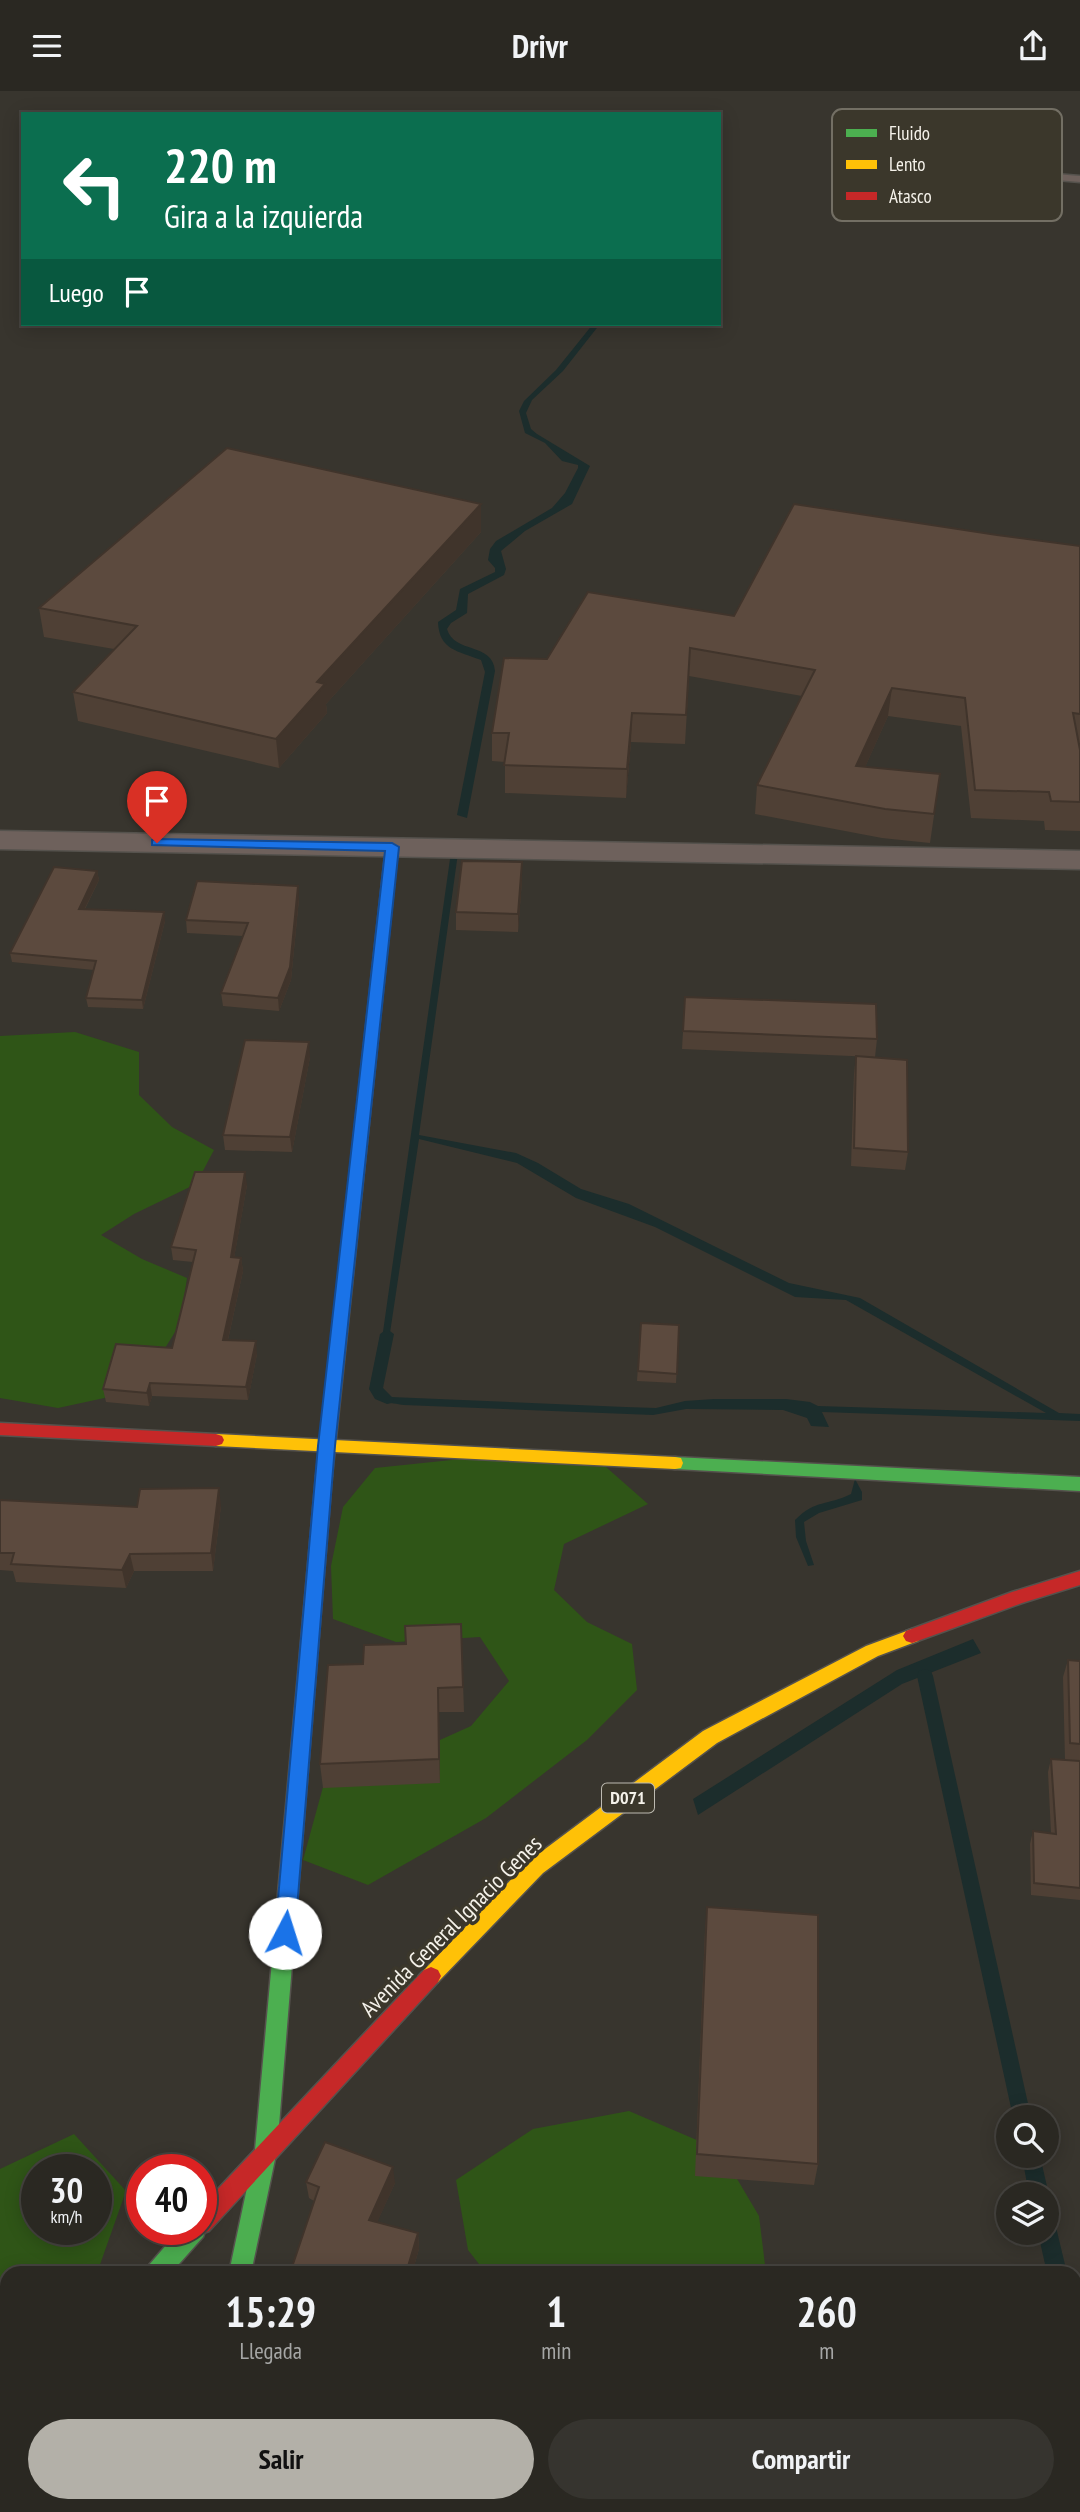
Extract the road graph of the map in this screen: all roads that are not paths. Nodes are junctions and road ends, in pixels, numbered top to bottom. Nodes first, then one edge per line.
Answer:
1 (1062, 177) edge
2 (1080, 179) edge
3 (0, 840) edge
4 (392, 847) junction
5 (1080, 860) edge
6 (0, 1429) edge
7 (327, 1446) junction
8 (1080, 1484) edge
9 (1080, 1578) edge
10 (266, 2150) junction
11 (217, 2205) edge
12 (181, 2245) edge
13 (163, 2266) edge
14 (241, 2266) edge

1 - 2 lane
3 - 4 street
4 - 5 street
4 - 7 street
6 - 7 street
7 - 8 street
7 - 10 street
9 - 10 street, Avenida General Ignacio Genes / D071
10 - 11 street, Avenida General Ignacio Genes / D071
10 - 14 street
12 - 13 street

